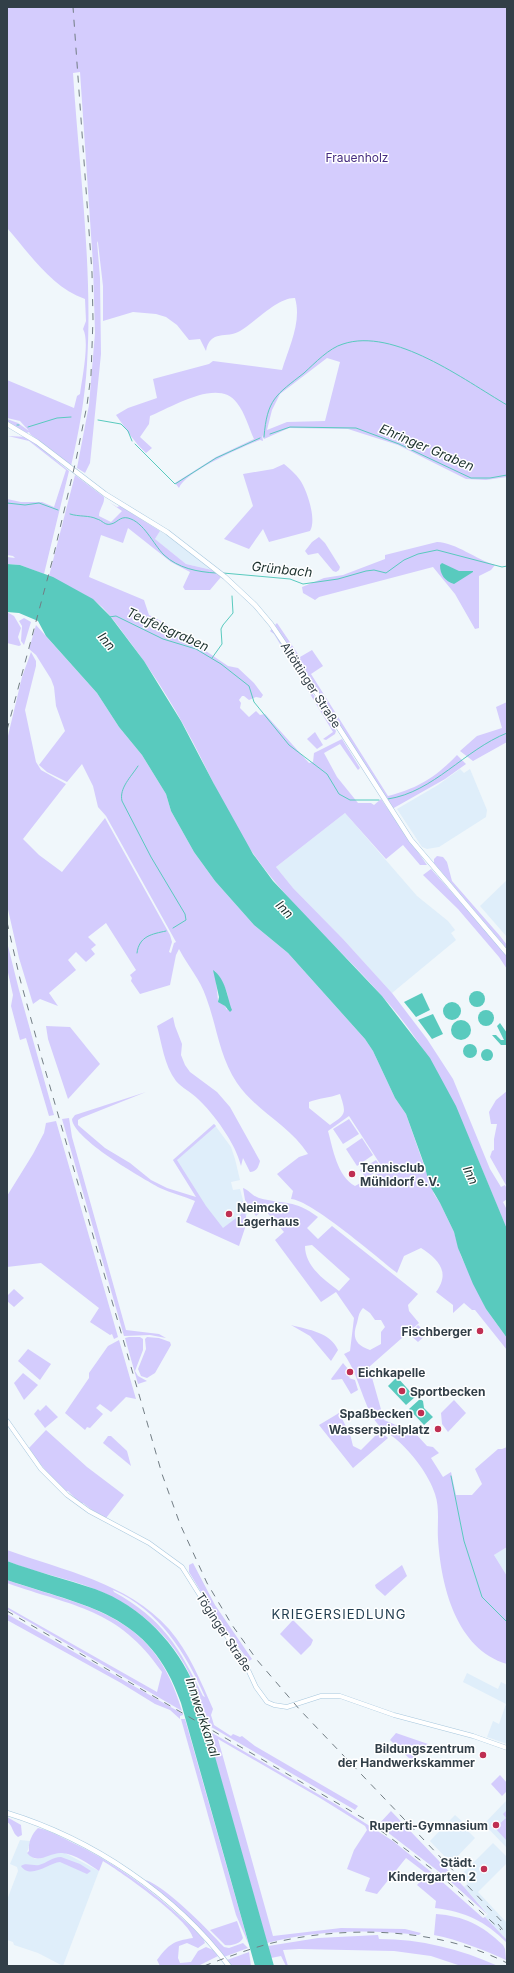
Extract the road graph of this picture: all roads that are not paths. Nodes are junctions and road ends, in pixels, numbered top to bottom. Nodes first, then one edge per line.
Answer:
1 (7, 424) edge
2 (507, 953) edge
3 (7, 1421) edge
4 (507, 1748) edge
5 (7, 1813) edge
6 (229, 1966) edge

1 - 2 main road, Altöttinger Straße
3 - 4 street, Töginger Straße
5 - 6 main road

